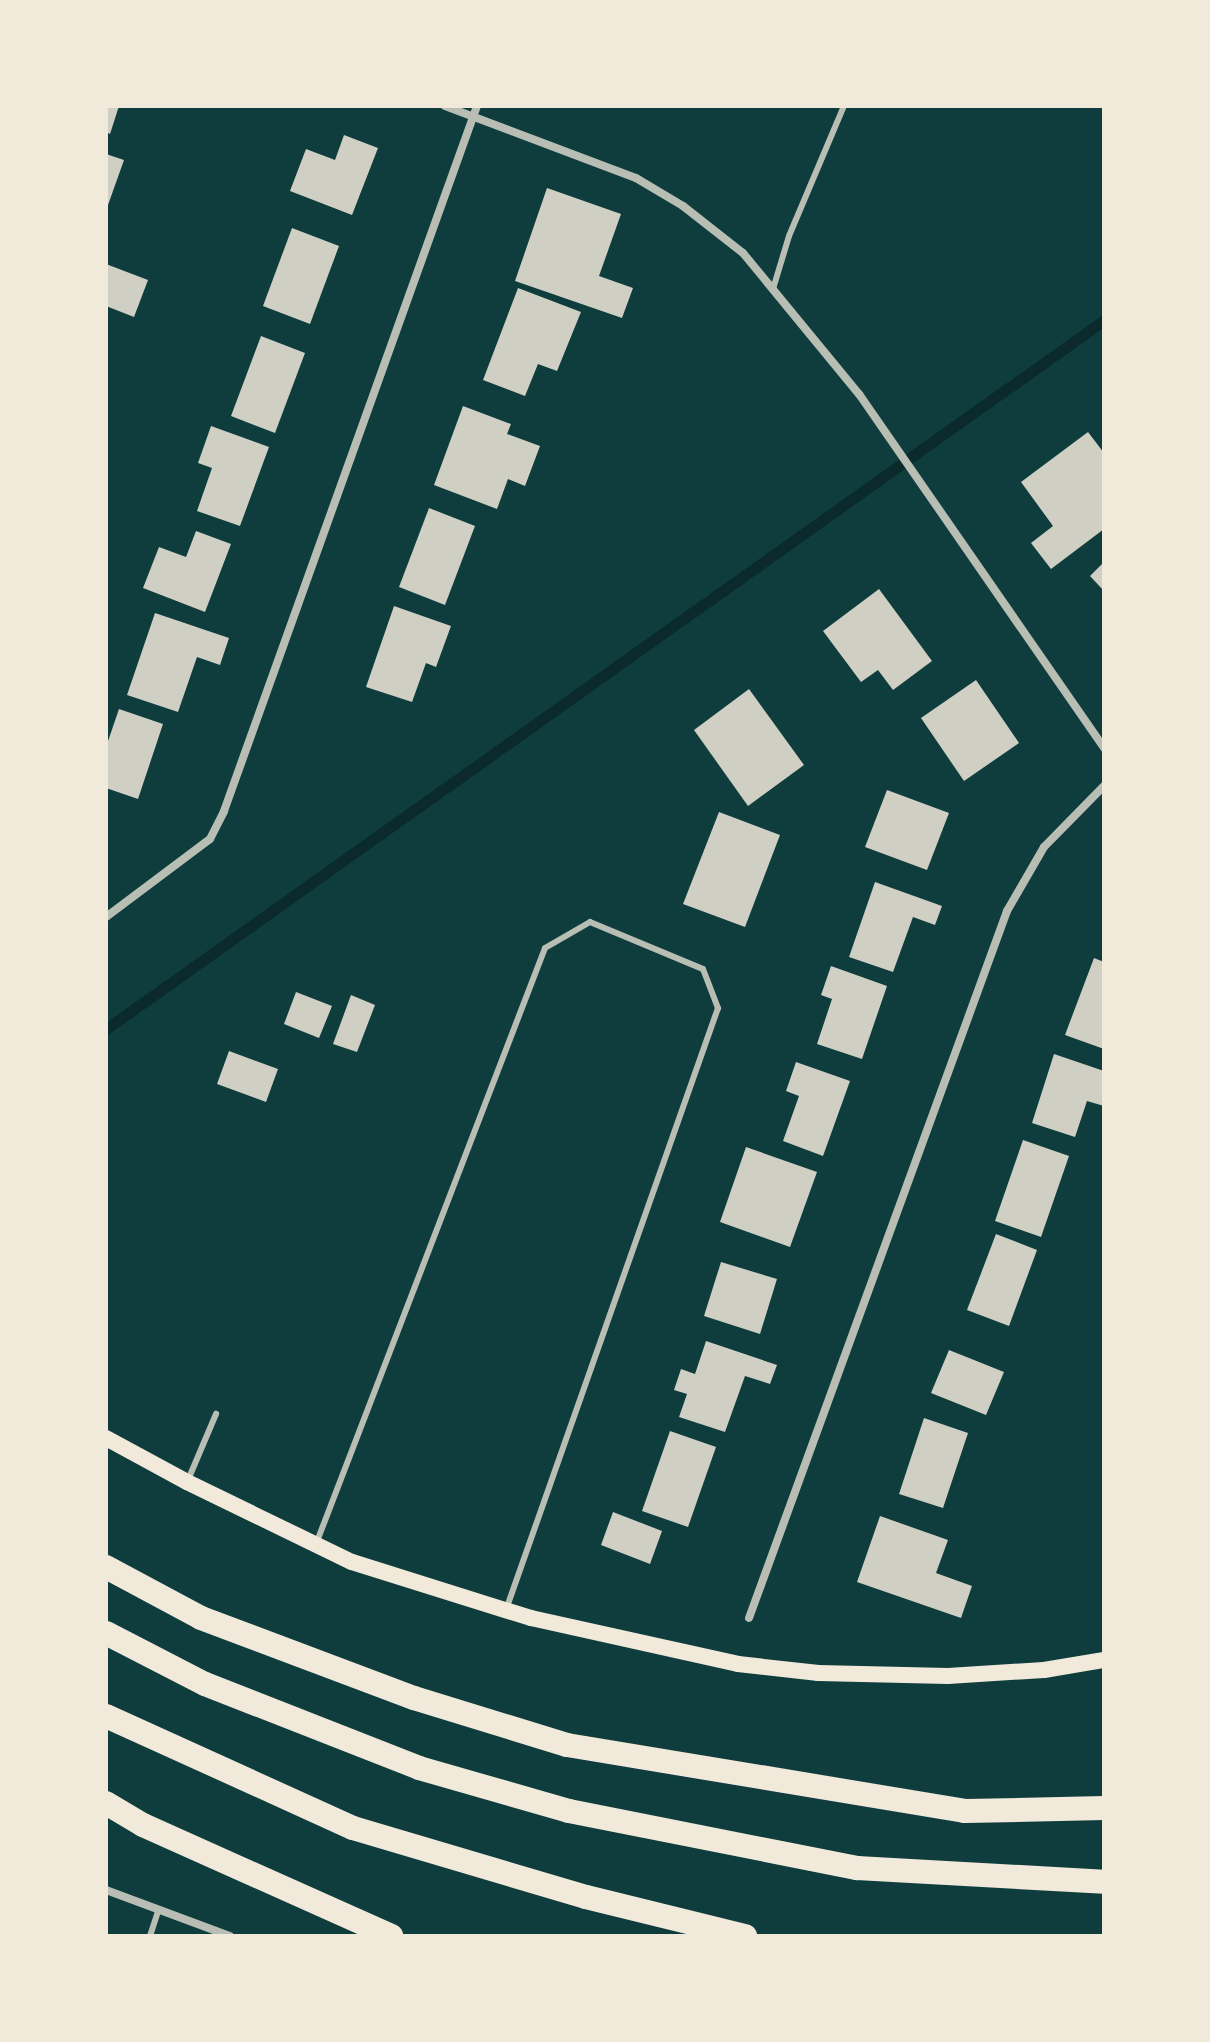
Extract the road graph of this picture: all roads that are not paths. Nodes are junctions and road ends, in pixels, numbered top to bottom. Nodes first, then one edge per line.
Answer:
1 (445, 106) edge
2 (477, 106) edge
3 (844, 106) edge
4 (474, 116) junction
5 (773, 289) junction
6 (1104, 748) edge
7 (1104, 786) edge
8 (106, 917) edge
9 (216, 1414) dead end
10 (106, 1438) edge
11 (187, 1482) junction
12 (316, 1544) junction
13 (106, 1567) edge
14 (506, 1610) junction
15 (749, 1618) dead end
16 (106, 1633) edge
17 (1104, 1660) edge
18 (106, 1716) edge
19 (106, 1803) edge
20 (1104, 1808) edge
21 (1104, 1882) edge
22 (106, 1890) edge
23 (159, 1909) junction
24 (150, 1936) edge
25 (230, 1936) edge
26 (391, 1936) edge
27 (745, 1936) edge

1 - 4 street
2 - 4 street
3 - 5 lane
4 - 5 street
4 - 8 street
5 - 6 street
7 - 15 street
9 - 11 lane
10 - 11 main road
11 - 12 main road
12 - 14 main road
12 - 14 lane
13 - 20 highway
14 - 17 main road
16 - 21 highway
18 - 27 highway
19 - 26 highway
22 - 23 street
23 - 24 lane
23 - 25 street

